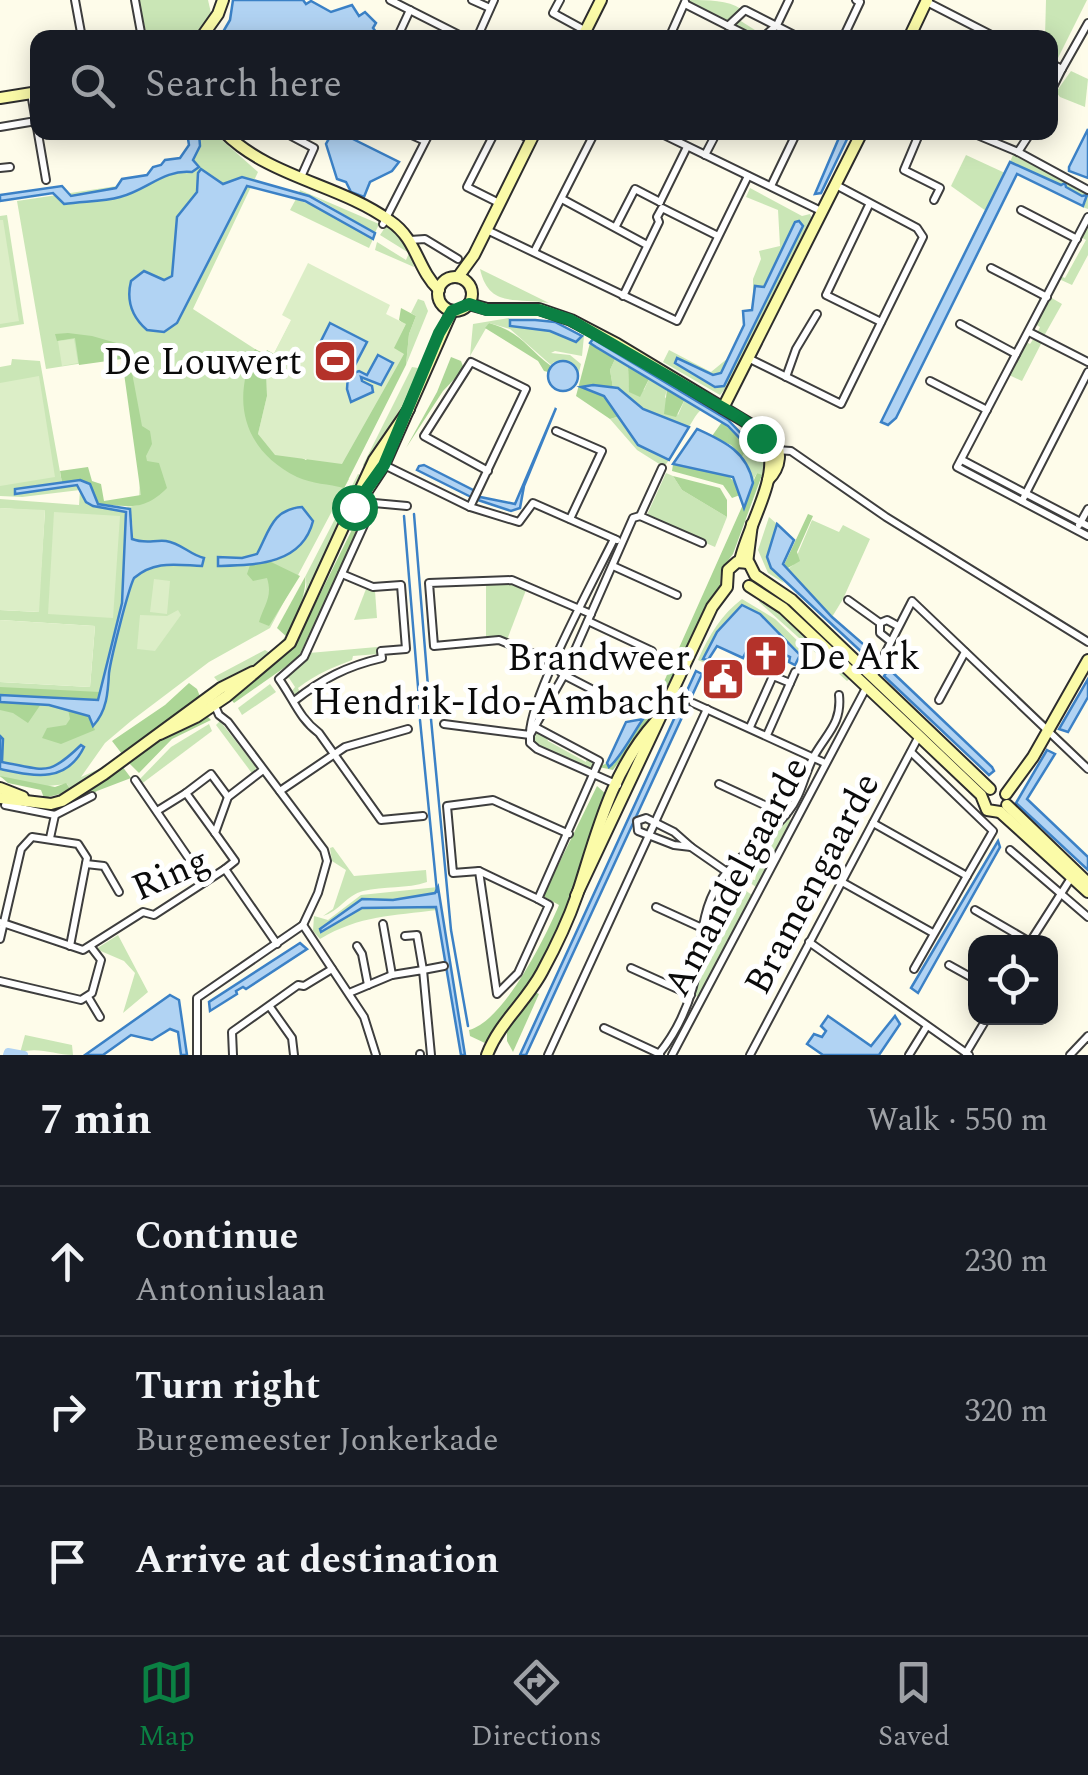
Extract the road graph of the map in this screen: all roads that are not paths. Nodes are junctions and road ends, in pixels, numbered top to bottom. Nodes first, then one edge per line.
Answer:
1 (76, 0) edge
2 (135, 0) edge
3 (223, 0) edge
4 (390, 0) edge
5 (472, 0) edge
6 (560, 0) edge
7 (601, 0) edge
8 (750, 0) edge
9 (790, 0) edge
10 (856, 0) edge
11 (926, 1) edge
12 (685, 2) edge
13 (492, 4) edge
14 (410, 10) junction
15 (745, 10) junction
16 (1088, 22) edge
17 (728, 26) junction
18 (774, 26) junction
19 (81, 30) edge
20 (141, 30) edge
21 (207, 30) edge
22 (401, 30) edge
23 (449, 30) edge
24 (481, 30) edge
25 (578, 30) edge
26 (586, 30) edge
27 (673, 30) edge
28 (736, 30) edge
29 (770, 30) edge
30 (783, 30) edge
31 (847, 30) edge
32 (912, 30) edge
33 (973, 30) edge
34 (1058, 67) edge
35 (1062, 69) junction
36 (1058, 77) edge
37 (30, 93) edge
38 (0, 98) edge
39 (30, 122) edge
40 (0, 127) edge
41 (39, 140) edge
42 (234, 140) edge
43 (299, 140) edge
44 (491, 140) edge
45 (532, 140) edge
46 (591, 140) edge
47 (674, 140) edge
48 (713, 140) edge
49 (793, 140) edge
50 (858, 140) edge
51 (917, 140) edge
52 (989, 140) edge
53 (1026, 140) edge
54 (425, 141) edge
55 (687, 146) junction
56 (1018, 152) junction
57 (705, 155) junction
58 (10, 167) dead end
59 (0, 168) edge
60 (748, 176) junction
61 (301, 178) junction
62 (46, 180) dead end
63 (771, 186) junction
64 (836, 186) junction
65 (1088, 190) edge
66 (562, 200) junction
67 (934, 200) dead end
68 (500, 204) junction
69 (661, 205) junction
70 (869, 205) junction
71 (1021, 210) dead end
72 (823, 212) junction
73 (1088, 217) edge
74 (385, 221) junction
75 (616, 226) junction
76 (487, 230) junction
77 (718, 236) junction
78 (1077, 239) junction
79 (410, 240) junction
80 (648, 246) junction
81 (534, 252) junction
82 (458, 259) dead end
83 (991, 268) dead end
84 (462, 279) junction
85 (442, 285) junction
86 (623, 296) junction
87 (1046, 298) junction
88 (471, 301) junction
89 (448, 309) junction
90 (817, 314) dead end
91 (881, 322) junction
92 (960, 324) dead end
93 (1028, 332) junction
94 (1016, 354) junction
95 (750, 359) junction
96 (1088, 362) edge
97 (1088, 372) edge
98 (786, 377) junction
99 (930, 381) dead end
100 (726, 409) junction
101 (987, 410) junction
102 (556, 431) dead end
103 (774, 451) junction
104 (379, 462) junction
105 (662, 468) dead end
106 (488, 471) junction
107 (1024, 498) junction
108 (407, 506) dead end
109 (470, 507) junction
110 (1088, 509) edge
111 (640, 516) junction
112 (570, 519) junction
113 (1082, 526) edge
114 (1088, 536) edge
115 (618, 541) junction
116 (702, 544) dead end
117 (744, 562) junction
118 (613, 566) junction
119 (342, 574) junction
120 (752, 580) junction
121 (732, 584) junction
122 (677, 595) dead end
123 (848, 600) dead end
124 (579, 610) junction
125 (589, 618) junction
126 (880, 623) junction
127 (898, 626) junction
128 (891, 641) junction
129 (1088, 642) edge
130 (652, 651) dead end
131 (965, 652) junction
132 (1088, 660) edge
133 (555, 664) junction
134 (794, 672) dead end
135 (564, 674) junction
136 (790, 683) junction
137 (869, 683) junction
138 (840, 694) dead end
139 (212, 700) junction
140 (294, 700) junction
141 (938, 700) dead end
142 (693, 703) dead end
143 (626, 707) dead end
144 (707, 709) junction
145 (660, 717) junction
146 (840, 717) junction
147 (848, 722) junction
148 (444, 724) dead end
149 (750, 727) junction
150 (408, 728) dead end
151 (1048, 730) junction
152 (532, 731) junction
153 (767, 735) junction
154 (919, 736) junction
155 (911, 752) junction
156 (332, 754) junction
157 (814, 758) junction
158 (825, 764) junction
159 (1088, 769) edge
160 (264, 770) junction
161 (594, 774) junction
162 (136, 780) dead end
163 (615, 784) junction
164 (718, 784) dead end
165 (0, 788) edge
166 (628, 790) junction
167 (280, 792) junction
168 (186, 793) junction
169 (92, 796) dead end
170 (228, 797) junction
171 (998, 798) junction
172 (3, 801) edge
173 (33, 801) junction
174 (158, 811) junction
175 (55, 814) junction
176 (786, 814) junction
177 (422, 816) dead end
178 (655, 822) junction
179 (872, 822) junction
180 (215, 834) junction
181 (568, 834) junction
182 (648, 836) junction
183 (50, 838) junction
184 (691, 846) junction
185 (1010, 850) dead end
186 (86, 864) junction
187 (225, 869) junction
188 (475, 871) junction
189 (727, 872) junction
190 (967, 876) junction
191 (1072, 877) junction
192 (205, 882) junction
193 (842, 882) junction
194 (1088, 882) edge
195 (119, 892) dead end
196 (1088, 892) edge
197 (576, 896) junction
198 (1062, 896) junction
199 (538, 899) junction
200 (656, 907) dead end
201 (975, 910) dead end
202 (1088, 917) edge
203 (2, 923) edge
204 (383, 924) dead end
205 (303, 925) junction
206 (702, 928) junction
207 (934, 934) junction
208 (1018, 935) edge
209 (1035, 935) edge
210 (405, 936) dead end
211 (0, 939) edge
212 (809, 942) junction
213 (277, 944) junction
214 (70, 946) junction
215 (357, 946) dead end
216 (90, 947) junction
217 (311, 965) dead end
218 (949, 965) dead end
219 (444, 966) dead end
220 (631, 968) dead end
221 (332, 969) junction
222 (914, 969) dead end
223 (423, 970) junction
224 (392, 975) junction
225 (968, 976) edge
226 (318, 977) junction
227 (0, 981) edge
228 (368, 984) junction
229 (350, 992) junction
230 (691, 995) junction
231 (88, 997) junction
232 (270, 1006) junction
233 (100, 1017) dead end
234 (982, 1025) edge
235 (927, 1026) junction
236 (604, 1028) dead end
237 (1088, 1036) edge
238 (430, 1052) edge
239 (659, 1054) edge
240 (968, 1054) edge
241 (198, 1055) edge
242 (233, 1055) edge
243 (294, 1055) edge
244 (376, 1055) edge
245 (487, 1055) edge
246 (548, 1055) edge
247 (672, 1055) edge
248 (750, 1055) edge
249 (909, 1055) edge
250 (1070, 1055) edge

1 - 19 street
2 - 20 street
3 - 21 main road
4 - 14 street
5 - 13 street
6 - 25 street
7 - 26 main road
8 - 15 street
9 - 18 street
10 - 31 street
11 - 32 main road
11 - 33 street
12 - 17 street
12 - 27 street
13 - 24 street
14 - 22 street
14 - 23 street
15 - 17 street
15 - 18 street
16 - 35 street
17 - 28 street
18 - 29 street
18 - 30 street
34 - 35 street
35 - 36 street
37 - 38 main road
39 - 40 street
41 - 62 street
42 - 61 main road
43 - 61 street
44 - 68 street
45 - 68 main road
46 - 66 street
47 - 55 street
48 - 57 street
49 - 63 street
50 - 64 main road
51 - 67 street
52 - 56 street
53 - 56 street
54 - 74 street
55 - 57 street
55 - 69 street
56 - 65 street
57 - 60 street
58 - 59 street
60 - 63 street
60 - 77 street
61 - 74 main road
63 - 72 street
64 - 70 street
64 - 72 main road
66 - 75 street
66 - 81 street
68 - 76 main road
69 - 75 street
69 - 77 street
69 - 80 street
70 - 91 street
70 - 91 street
71 - 78 street
72 - 95 main road
73 - 78 street
74 - 79 main road
75 - 80 street
76 - 81 street
76 - 84 main road
77 - 86 street
78 - 87 street
79 - 82 street
79 - 85 main road
80 - 86 street
81 - 86 street
83 - 87 street
84 - 85 main road
84 - 88 main road
85 - 89 main road
87 - 93 street
88 - 89 main road
88 - 100 main road
89 - 104 main road
90 - 98 street
91 - 98 street
92 - 94 street
93 - 94 street
93 - 96 street
94 - 101 street
95 - 98 street
95 - 100 main road
97 - 107 street
99 - 101 street
100 - 103 main road
101 - 107 street
102 - 112 street
103 - 117 main road
103 - 129 street
104 - 109 street
104 - 139 main road
105 - 111 street
106 - 106 street
106 - 109 street
107 - 113 street
108 - 119 street
109 - 112 street
110 - 113 street
111 - 115 street
111 - 116 street
112 - 115 street
113 - 114 street
115 - 118 street
115 - 124 street
117 - 120 main road
117 - 121 main road
118 - 122 street
118 - 125 street
119 - 140 street
119 - 140 street
120 - 121 main road
120 - 137 main road
121 - 145 main road
123 - 126 street
124 - 125 street
124 - 133 street
124 - 133 street
125 - 130 street
125 - 135 street
126 - 127 street
126 - 128 street
127 - 128 street, Amandelgaarde
127 - 131 street
128 - 137 street, Amandelgaarde
131 - 141 street
131 - 151 street
132 - 151 main road
133 - 135 street
133 - 152 street
134 - 136 street
135 - 143 street
135 - 152 street
136 - 149 street
136 - 153 street
137 - 147 street, Amandelgaarde
137 - 154 main road
137 - 171 main road
138 - 146 street
139 - 160 street
139 - 173 main road
140 - 156 street
142 - 144 street
144 - 149 street
144 - 178 street
145 - 163 main road
145 - 166 main road
146 - 147 street
146 - 157 street, Amandelgaarde
147 - 158 street, Amandelgaarde
148 - 152 street
149 - 153 street
150 - 156 street
151 - 159 street
151 - 171 main road
152 - 161 street
152 - 161 street
153 - 157 street
154 - 155 street, Bramengaarde
154 - 171 main road
155 - 179 street, Bramengaarde
155 - 190 street
156 - 167 street
156 - 177 street
157 - 158 street
157 - 176 street, Amandelgaarde
158 - 247 street, Amandelgaarde
160 - 167 street
160 - 170 street
161 - 163 street
161 - 181 street
162 - 174 street
163 - 166 street
163 - 197 main road
164 - 176 street
165 - 173 main road
166 - 197 main road
167 - 205 street
168 - 170 street
168 - 174 street
168 - 180 street
169 - 175 street
170 - 180 street
171 - 191 main road
171 - 194 main road
172 - 173 main road
172 - 175 street
174 - 192 street
175 - 183 street
176 - 189 street, Amandelgaarde
178 - 182 street
178 - 182 street
178 - 184 street
179 - 190 street
179 - 193 street, Bramengaarde
180 - 187 street
181 - 188 street
181 - 199 street
182 - 184 street
182 - 246 street
183 - 186 street
183 - 203 street
184 - 189 street
185 - 198 street
186 - 195 street
186 - 214 street
187 - 192 street, Ring
187 - 213 street, Ring
188 - 199 street
188 - 199 street
189 - 206 street, Amandelgaarde
190 - 207 street
191 - 196 main road
191 - 198 street
192 - 216 street, Ring
193 - 207 street
193 - 212 street, Bramengaarde
197 - 245 main road
198 - 202 street
198 - 209 street
200 - 206 street
201 - 208 street
203 - 211 street
203 - 214 street
204 - 224 street
205 - 213 street
205 - 221 street
206 - 230 street, Amandelgaarde
207 - 222 street
210 - 223 street
212 - 235 street
212 - 248 street, Bramengaarde
213 - 241 street
214 - 216 street
215 - 228 street
216 - 231 street
217 - 226 street
218 - 225 street
219 - 223 street
220 - 230 street
221 - 226 street
221 - 229 street
223 - 224 street
223 - 238 street
224 - 228 street
226 - 232 street
227 - 231 street
228 - 229 street
229 - 244 street
230 - 239 street, Amandelgaarde
231 - 233 street
232 - 242 street
232 - 243 street
234 - 240 street
235 - 240 street
235 - 249 street
236 - 239 street
237 - 250 street

